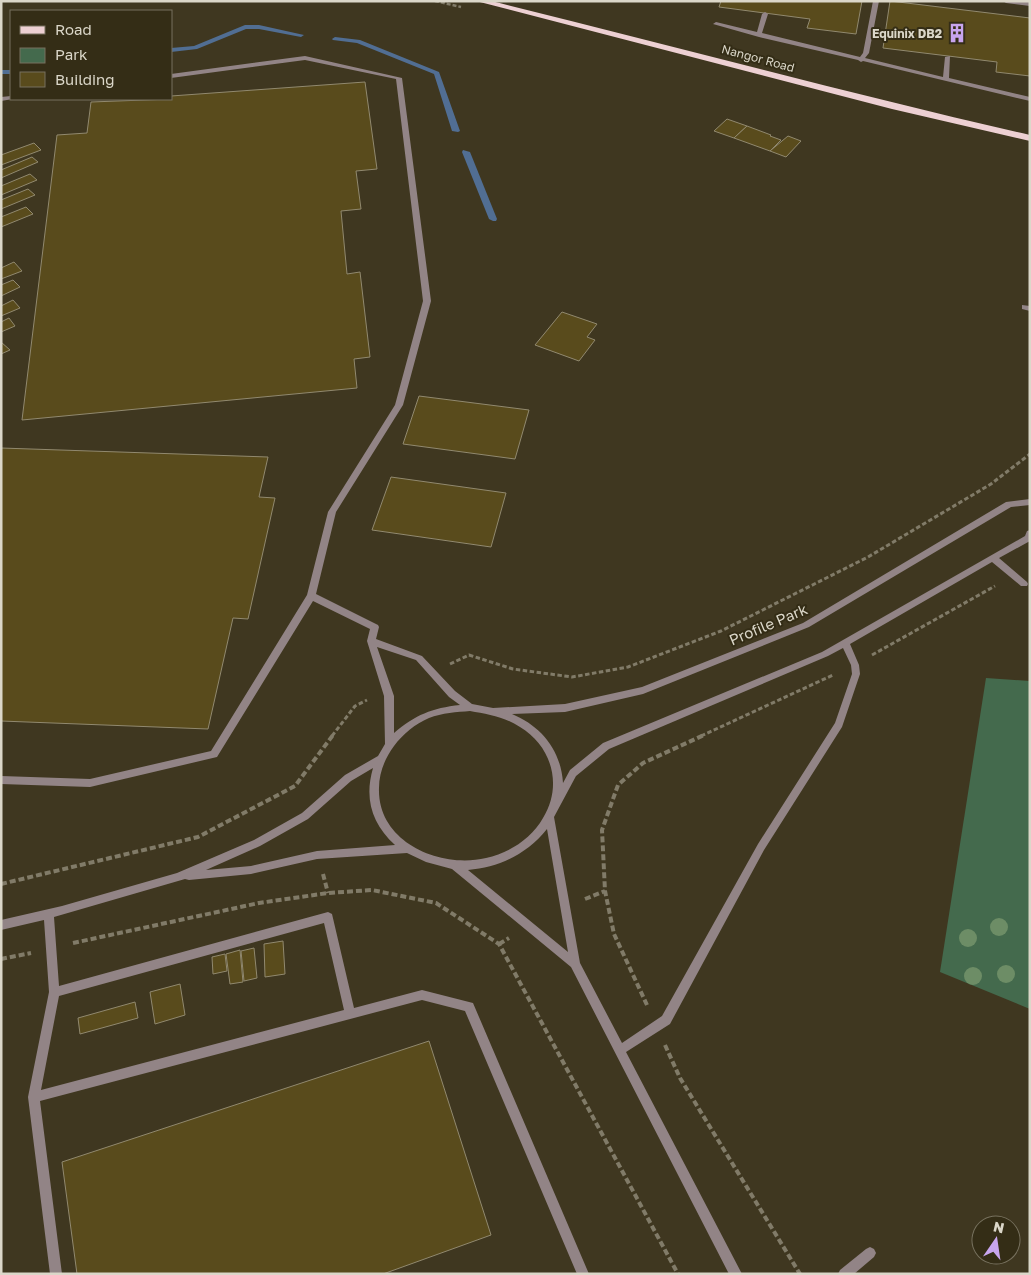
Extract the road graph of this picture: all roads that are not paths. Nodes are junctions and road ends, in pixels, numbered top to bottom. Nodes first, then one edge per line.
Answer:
1 (480, 1) edge
2 (876, 1) edge
3 (1006, 1) edge
4 (1030, 4) edge
5 (765, 14) dead end
6 (716, 24) dead end
7 (759, 35) junction
8 (948, 57) dead end
9 (861, 60) junction
10 (172, 76) edge
11 (946, 79) junction
12 (1030, 99) edge
13 (1030, 138) edge
14 (1030, 502) edge
15 (1030, 533) edge
16 (993, 558) junction
17 (1024, 584) dead end
18 (311, 596) junction
19 (371, 642) junction
20 (845, 642) junction
21 (470, 708) junction
22 (495, 711) junction
23 (389, 744) junction
24 (380, 759) junction
25 (1, 780) edge
26 (557, 803) junction
27 (550, 820) junction
28 (407, 849) junction
29 (456, 866) junction
30 (178, 877) junction
31 (49, 914) junction
32 (1, 925) edge
33 (575, 964) junction
34 (54, 992) junction
35 (350, 1014) junction
36 (620, 1050) junction
37 (34, 1097) junction
38 (870, 1254) dead end
39 (56, 1274) edge
40 (583, 1274) edge
41 (736, 1274) edge
42 (844, 1274) edge

1 - 13 main road, Nangor Road
2 - 9 street
3 - 4 street
5 - 7 lane
6 - 7 street
7 - 9 street
8 - 11 street
9 - 11 street
10 - 18 lane
11 - 12 street
14 - 22 street, Profile Park
15 - 16 street
16 - 17 street
16 - 20 street
18 - 19 lane
18 - 25 street
19 - 21 street
19 - 23 street
20 - 26 street
20 - 36 street
21 - 22 street
21 - 23 street
22 - 26 street
23 - 24 street
24 - 28 street
24 - 30 street
26 - 27 street
27 - 29 street
27 - 33 street
28 - 29 street
28 - 30 street
29 - 33 street
30 - 31 street
31 - 32 street
31 - 34 lane
33 - 36 street
34 - 35 street
34 - 37 street
35 - 37 street
35 - 40 street
36 - 41 street
37 - 39 street
38 - 42 street

